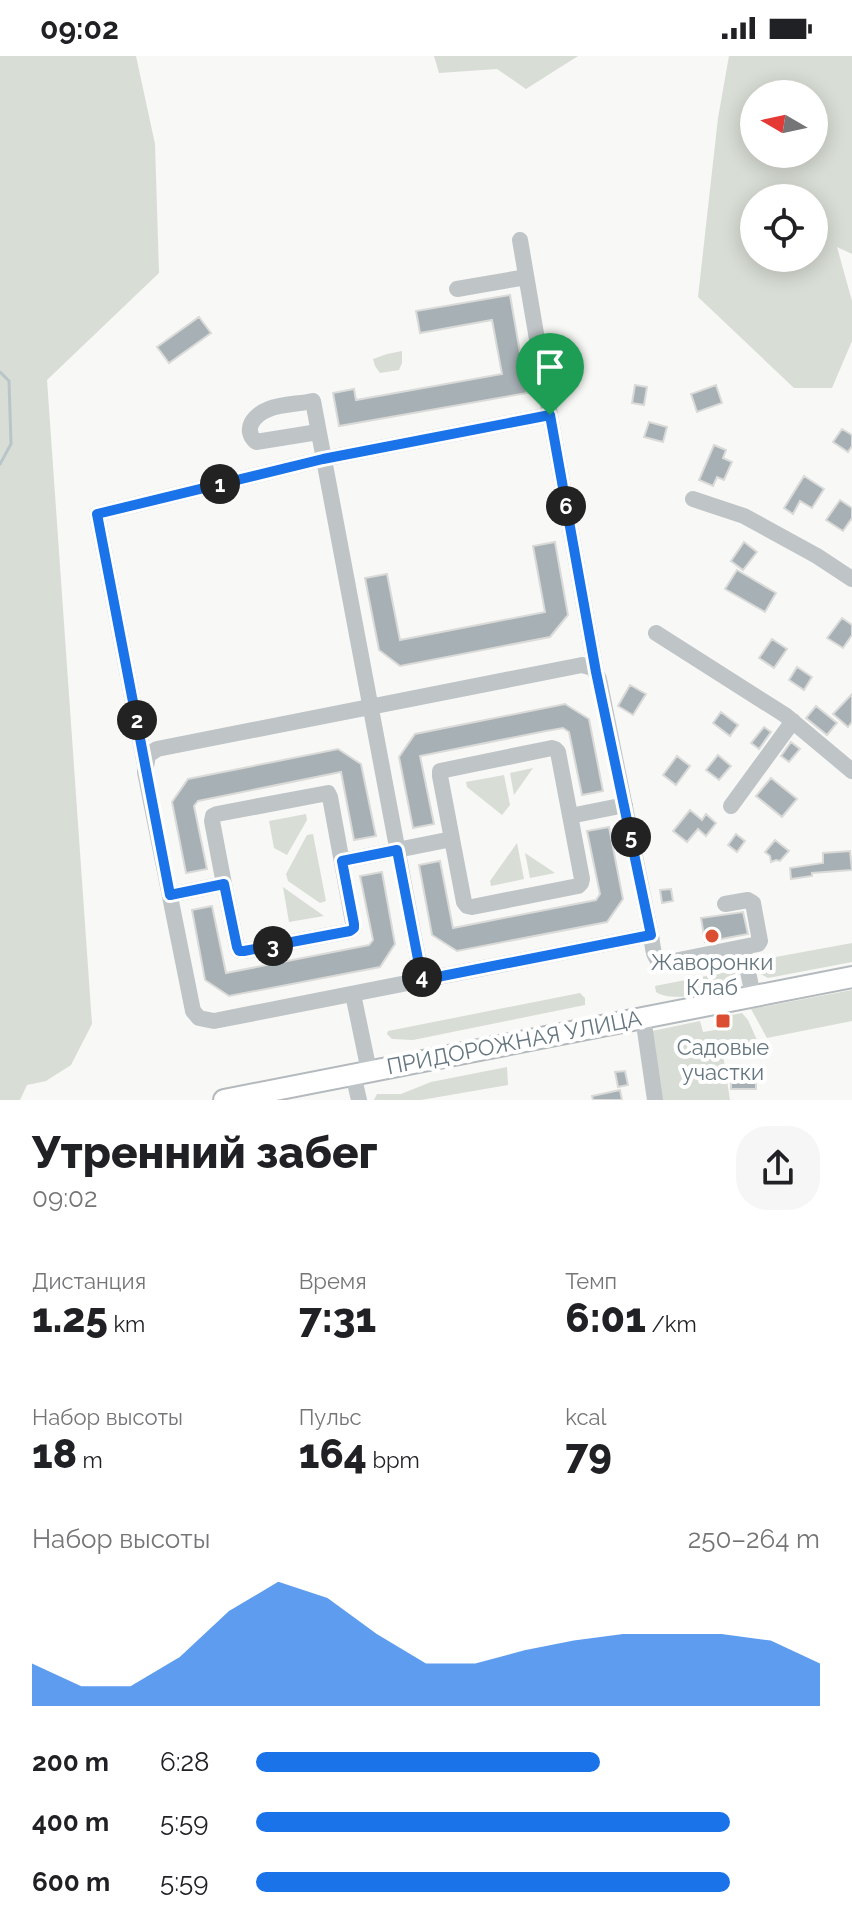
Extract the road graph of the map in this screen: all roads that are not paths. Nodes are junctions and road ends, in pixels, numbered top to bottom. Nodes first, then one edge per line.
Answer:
1 (520, 240) dead end
2 (526, 277) junction
3 (457, 289) dead end
4 (550, 415) junction
5 (318, 432) dead end
6 (323, 459) junction
7 (693, 499) dead end
8 (852, 579) edge
9 (656, 633) dead end
10 (596, 672) junction
11 (369, 707) junction
12 (793, 721) junction
13 (145, 765) junction
14 (852, 771) edge
15 (625, 805) junction
16 (731, 806) dead end
17 (570, 816) junction
18 (452, 839) junction
19 (397, 850) junction
20 (342, 861) junction
21 (224, 884) junction
22 (170, 895) junction
23 (725, 904) dead end
24 (651, 935) junction
25 (743, 947) junction
26 (852, 977) edge
27 (422, 980) junction
28 (353, 994) junction
29 (753, 996) junction
30 (643, 1017) junction
31 (361, 1072) junction
32 (224, 1100) edge
33 (359, 1100) edge
34 (655, 1100) edge

1 - 2 street
2 - 3 street
2 - 4 street
4 - 6 street
4 - 10 street
5 - 6 street
6 - 11 street
6 - 13 street
7 - 8 street
9 - 12 street
10 - 11 street
10 - 15 street
11 - 13 street
11 - 19 street
12 - 14 street
12 - 16 street
13 - 22 street
15 - 17 street
15 - 24 street
17 - 18 street
17 - 18 street
18 - 19 street
19 - 20 street
19 - 27 street
20 - 21 street
20 - 21 street
21 - 22 street
22 - 28 street
23 - 25 street
24 - 25 street
24 - 27 street
25 - 29 street
26 - 29 main road, ПРИДОРОЖНАЯ УЛИЦА
27 - 28 street
28 - 31 street
29 - 30 main road, ПРИДОРОЖНАЯ УЛИЦА
30 - 31 main road, ПРИДОРОЖНАЯ УЛИЦА
30 - 34 street
31 - 32 main road, ПРИДОРОЖНАЯ УЛИЦА
31 - 33 street

